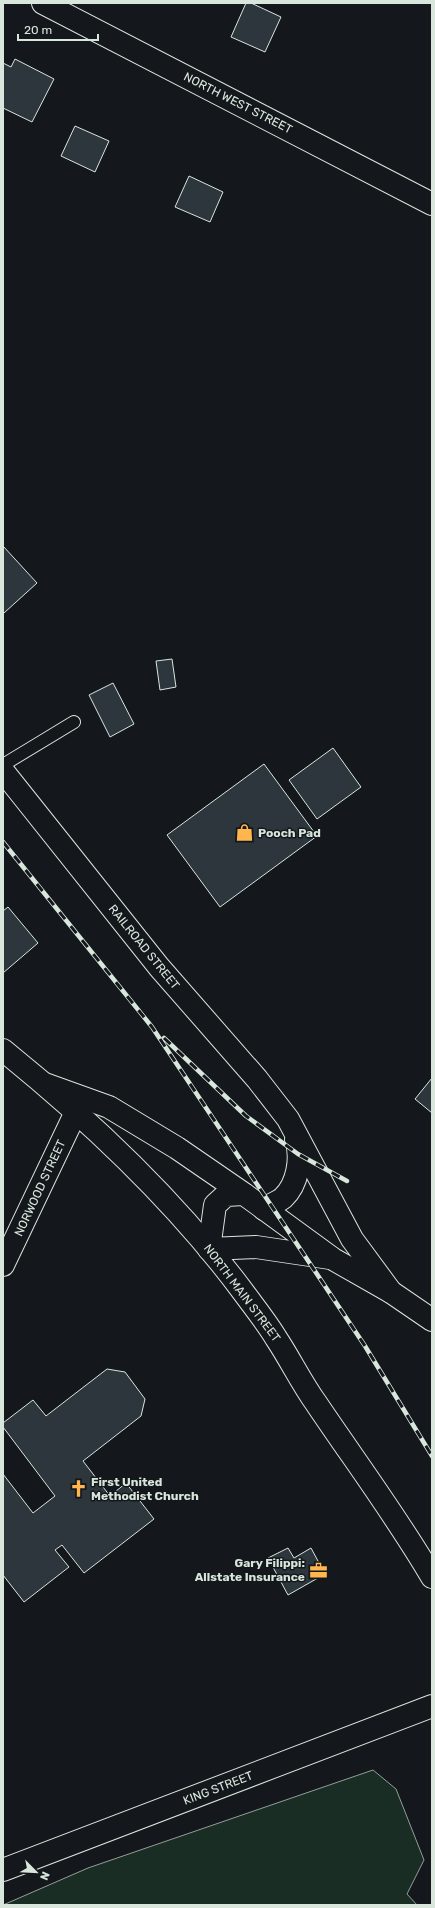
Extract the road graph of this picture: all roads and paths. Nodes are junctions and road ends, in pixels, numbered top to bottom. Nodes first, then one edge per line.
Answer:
1 (43, 3) edge
2 (432, 204) edge
3 (74, 722) dead end
4 (3, 764) edge
5 (3, 771) edge
6 (3, 1050) edge
7 (44, 1084) junction
8 (76, 1112) junction
9 (288, 1119) junction
10 (244, 1194) junction
11 (264, 1209) junction
12 (209, 1249) junction
13 (333, 1259) junction
14 (3, 1265) edge
15 (391, 1292) junction
16 (432, 1320) edge
17 (432, 1577) edge
18 (432, 1706) edge
19 (3, 1870) edge

1 - 2 street, NORTH WEST STREET
3 - 4 lane
5 - 9 street, RAILROAD STREET
6 - 7 street, NORTH MAIN STREET
7 - 8 street, NORTH MAIN STREET
7 - 10 street
8 - 12 street, NORTH MAIN STREET
8 - 14 street, NORWOOD STREET
9 - 11 street, RAILROAD STREET
9 - 15 street, RAILROAD STREET
10 - 11 street
10 - 12 street
11 - 13 street
12 - 13 street
12 - 17 street, NORTH MAIN STREET
13 - 15 street
15 - 16 street
18 - 19 street, KING STREET

